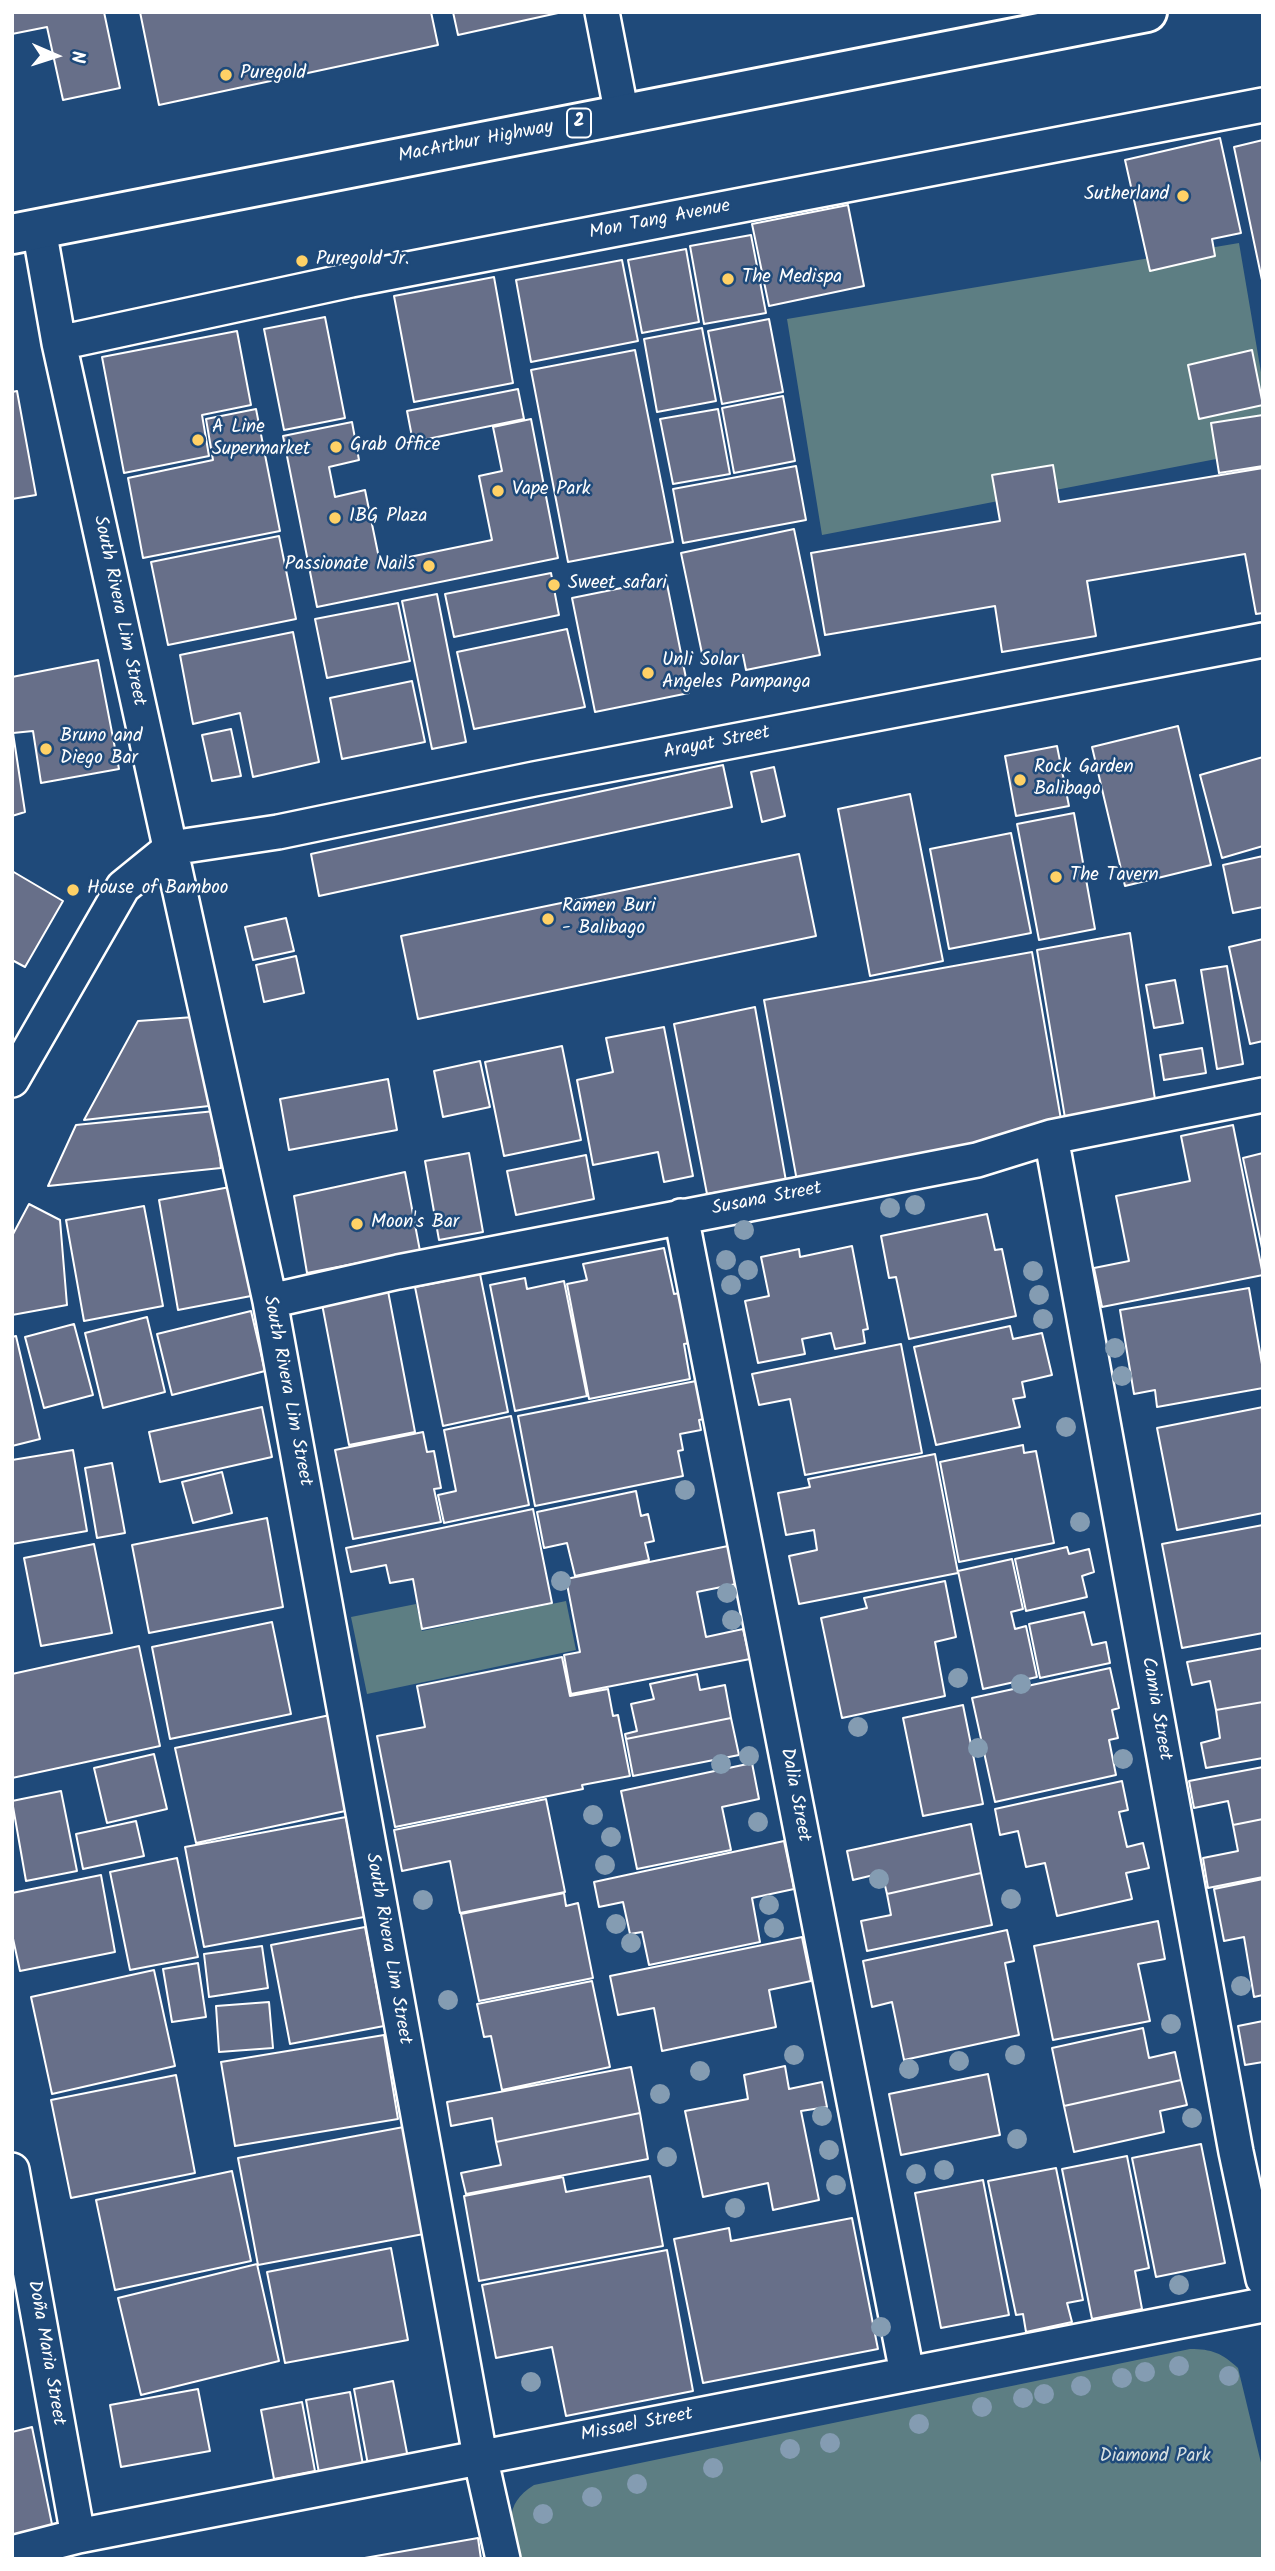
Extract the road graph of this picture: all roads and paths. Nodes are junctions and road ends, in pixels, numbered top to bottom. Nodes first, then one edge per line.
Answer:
1 (602, 12) edge
2 (1147, 12) edge
3 (1062, 20) edge
4 (1263, 105) edge
5 (622, 114) junction
6 (26, 231) edge
7 (60, 343) junction
8 (1263, 640) edge
9 (171, 848) junction
10 (12, 1080) edge
11 (1263, 1096) edge
12 (1051, 1138) junction
13 (681, 1216) junction
14 (270, 1301) junction
15 (12, 2170) edge
16 (1263, 2279) edge
17 (1263, 2305) edge
18 (906, 2373) junction
19 (480, 2456) junction
20 (78, 2536) junction
21 (12, 2553) edge
22 (503, 2559) edge

1 - 5 street
2 - 3 highway, MacArthur Highway / 2
3 - 5 highway, MacArthur Highway / 2
4 - 7 street, Mon Tang Avenue
5 - 6 highway, MacArthur Highway / 2
6 - 7 street, South Rivera Lim Street
7 - 9 street, South Rivera Lim Street
8 - 9 street, Arayat Street
9 - 10 street
9 - 14 street, South Rivera Lim Street
11 - 12 street, Susana Street
12 - 13 street, Susana Street
12 - 16 street, Camia Street
13 - 14 street, Susana Street
13 - 18 street, Dalia Street
14 - 19 street, South Rivera Lim Street
15 - 20 street, Doña Maria Street
17 - 18 street, Missael Street
18 - 19 street, Missael Street
19 - 20 street, Missael Street
19 - 22 street, South Rivera Lim Street
20 - 21 street, Missael Street

